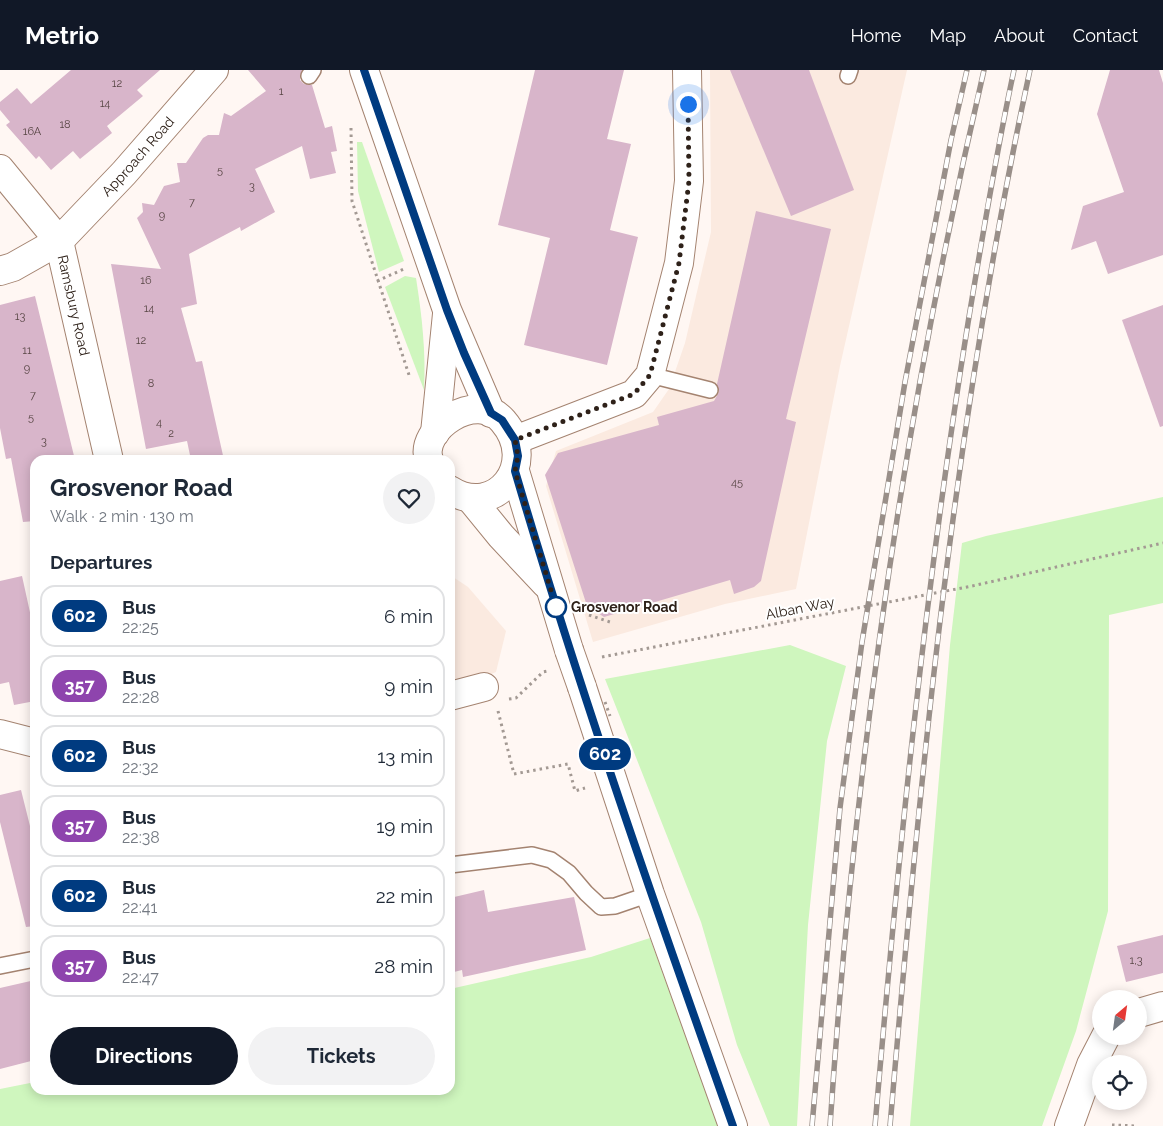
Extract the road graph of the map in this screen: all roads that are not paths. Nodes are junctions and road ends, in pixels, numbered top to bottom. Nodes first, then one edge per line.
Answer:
1 (214, 70) edge
2 (364, 70) edge
3 (687, 70) edge
4 (0, 169) edge
5 (58, 241) junction
6 (0, 271) edge
7 (447, 310) junction
8 (650, 375) junction
9 (710, 390) dead end
10 (491, 413) junction
11 (515, 440) junction
12 (429, 453) edge
13 (109, 455) edge
14 (515, 471) junction
15 (457, 494) edge
16 (549, 587) junction
17 (455, 696) edge
18 (494, 696) road end
19 (0, 734) edge
20 (30, 742) edge
21 (455, 864) edge
22 (650, 894) junction
23 (30, 959) edge
24 (0, 966) edge
25 (1163, 1006) edge
26 (1148, 1010) edge
27 (1102, 1045) edge
28 (733, 1126) edge
29 (1069, 1126) edge

1 - 5 main road, Approach Road
2 - 7 main road
3 - 8 main road
4 - 5 main road, Ramsbury Road
5 - 6 main road, Approach Road
5 - 13 main road, Ramsbury Road
7 - 10 main road
7 - 12 main road
8 - 9 lane
8 - 11 main road
10 - 11 main road
10 - 12 main road
11 - 14 main road
14 - 15 main road
14 - 16 main road
15 - 16 main road
16 - 22 main road, bridge
17 - 18 main road
19 - 20 main road
21 - 22 lane
22 - 28 main road
23 - 24 lane
25 - 26 main road
27 - 29 main road

